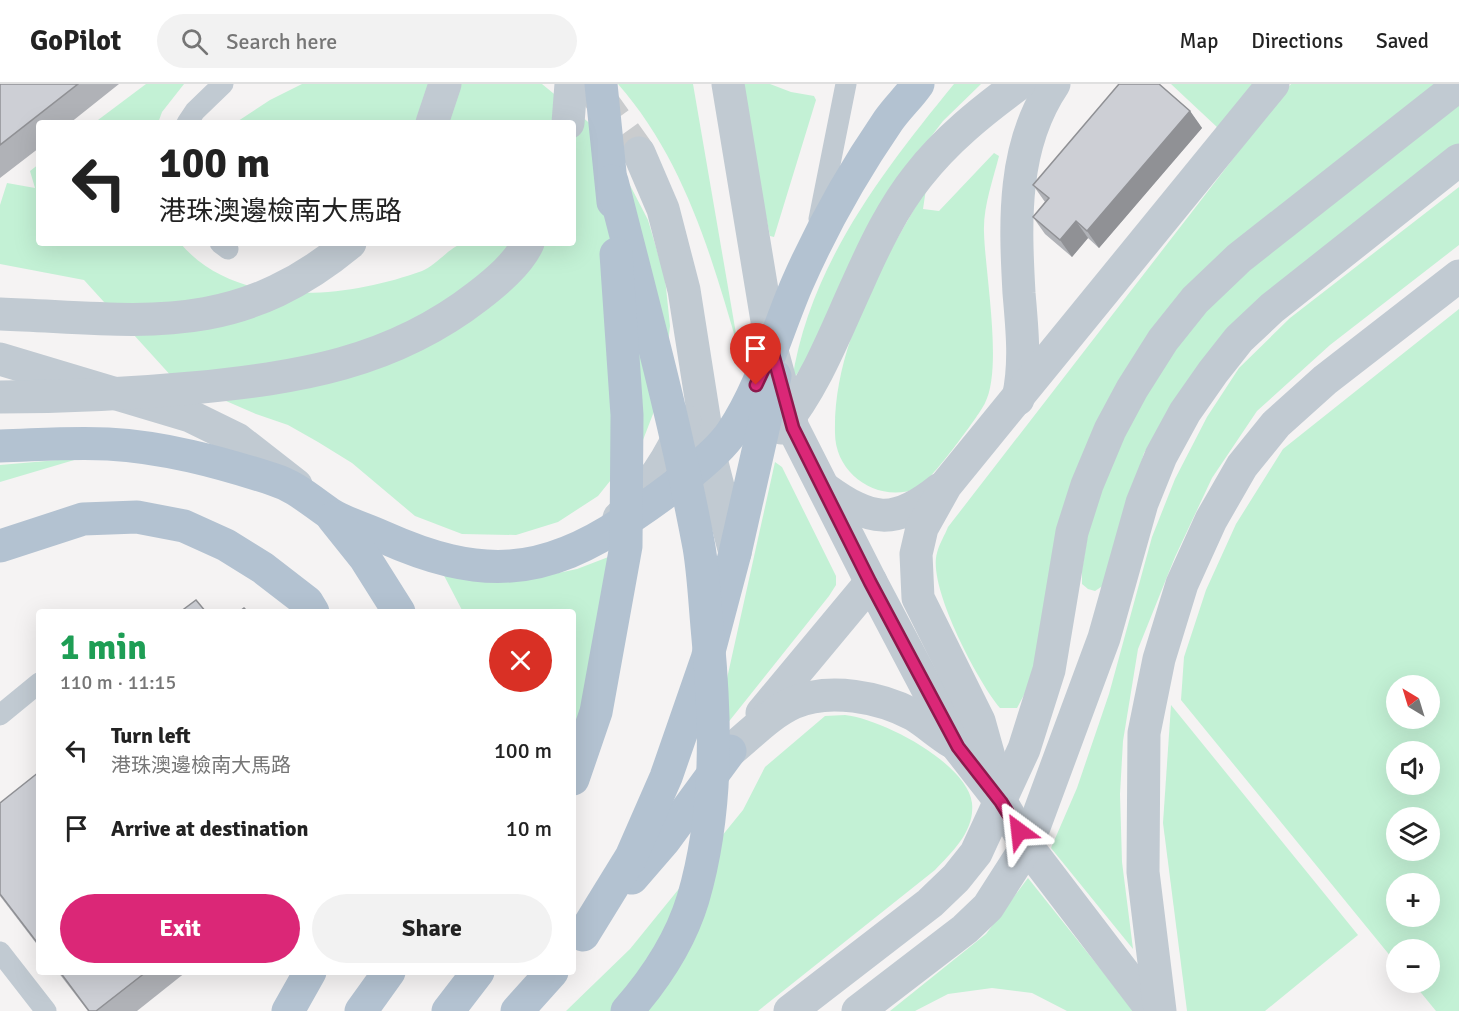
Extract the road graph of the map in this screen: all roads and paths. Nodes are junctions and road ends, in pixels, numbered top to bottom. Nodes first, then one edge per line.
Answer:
1 (223, 84) edge
2 (445, 84) edge
3 (571, 84) edge
4 (601, 84) edge
5 (728, 84) edge
6 (846, 84) edge
7 (1018, 84) edge
8 (1054, 84) edge
9 (1272, 84) edge
10 (1459, 85) edge
11 (918, 86) edge
12 (189, 120) edge
13 (433, 120) edge
14 (568, 120) edge
15 (639, 153) tunnel mouth
16 (1459, 160) edge
17 (612, 181) junction
18 (346, 246) edge
19 (525, 246) edge
20 (812, 252) junction
21 (1459, 276) edge
22 (0, 314) edge
23 (0, 359) edge
24 (774, 361) junction
25 (697, 363) junction
26 (0, 397) edge
27 (1018, 399) junction
28 (790, 417) junction
29 (0, 446) edge
30 (711, 455) junction
31 (756, 459) junction
32 (946, 484) junction
33 (824, 488) junction
34 (320, 505) junction
35 (598, 539) junction
36 (0, 546) edge
37 (735, 553) junction
38 (870, 582) junction
39 (310, 607) edge
40 (397, 608) edge
41 (36, 685) edge
42 (0, 715) edge
43 (958, 747) junction
44 (730, 752) junction
45 (576, 770) edge
46 (1001, 802) junction
47 (1027, 846) junction
48 (578, 941) edge
49 (0, 952) edge
50 (308, 975) edge
51 (386, 975) edge
52 (476, 975) edge
53 (549, 975) edge
54 (46, 1011) edge
55 (288, 1011) edge
56 (361, 1011) edge
57 (448, 1011) edge
58 (517, 1011) edge
59 (627, 1011) edge
60 (790, 1011) edge
61 (858, 1011) edge
62 (1153, 1011) edge
63 (1160, 1011) edge

1 - 12 lane
2 - 13 street
3 - 14 street
4 - 17 main road, bridge
5 - 24 street
6 - 20 lane
7 - 28 street
8 - 27 street
9 - 27 street
10 - 46 street
11 - 20 main road
15 - 25 street
16 - 47 street
17 - 45 main road, bridge
17 - 59 main road, bridge
18 - 22 street, bridge
19 - 26 street, bridge
20 - 24 main road
21 - 63 street
23 - 34 street
24 - 28 street
24 - 30 main road
24 - 31 main road
25 - 30 street
25 - 35 street
27 - 32 street
28 - 31 street
28 - 33 street
29 - 34 main road
30 - 35 main road
30 - 37 street
31 - 37 main road
32 - 33 street
32 - 46 street
33 - 38 street
34 - 35 main road
34 - 40 main road
36 - 39 main road
37 - 48 main road, bridge
38 - 43 street
38 - 44 street
41 - 42 lane
43 - 44 street
43 - 46 street
44 - 48 main road, bridge
46 - 47 street
46 - 60 street
47 - 61 street
47 - 62 street
49 - 54 lane
50 - 55 main road
51 - 56 main road
52 - 57 main road
53 - 58 main road

